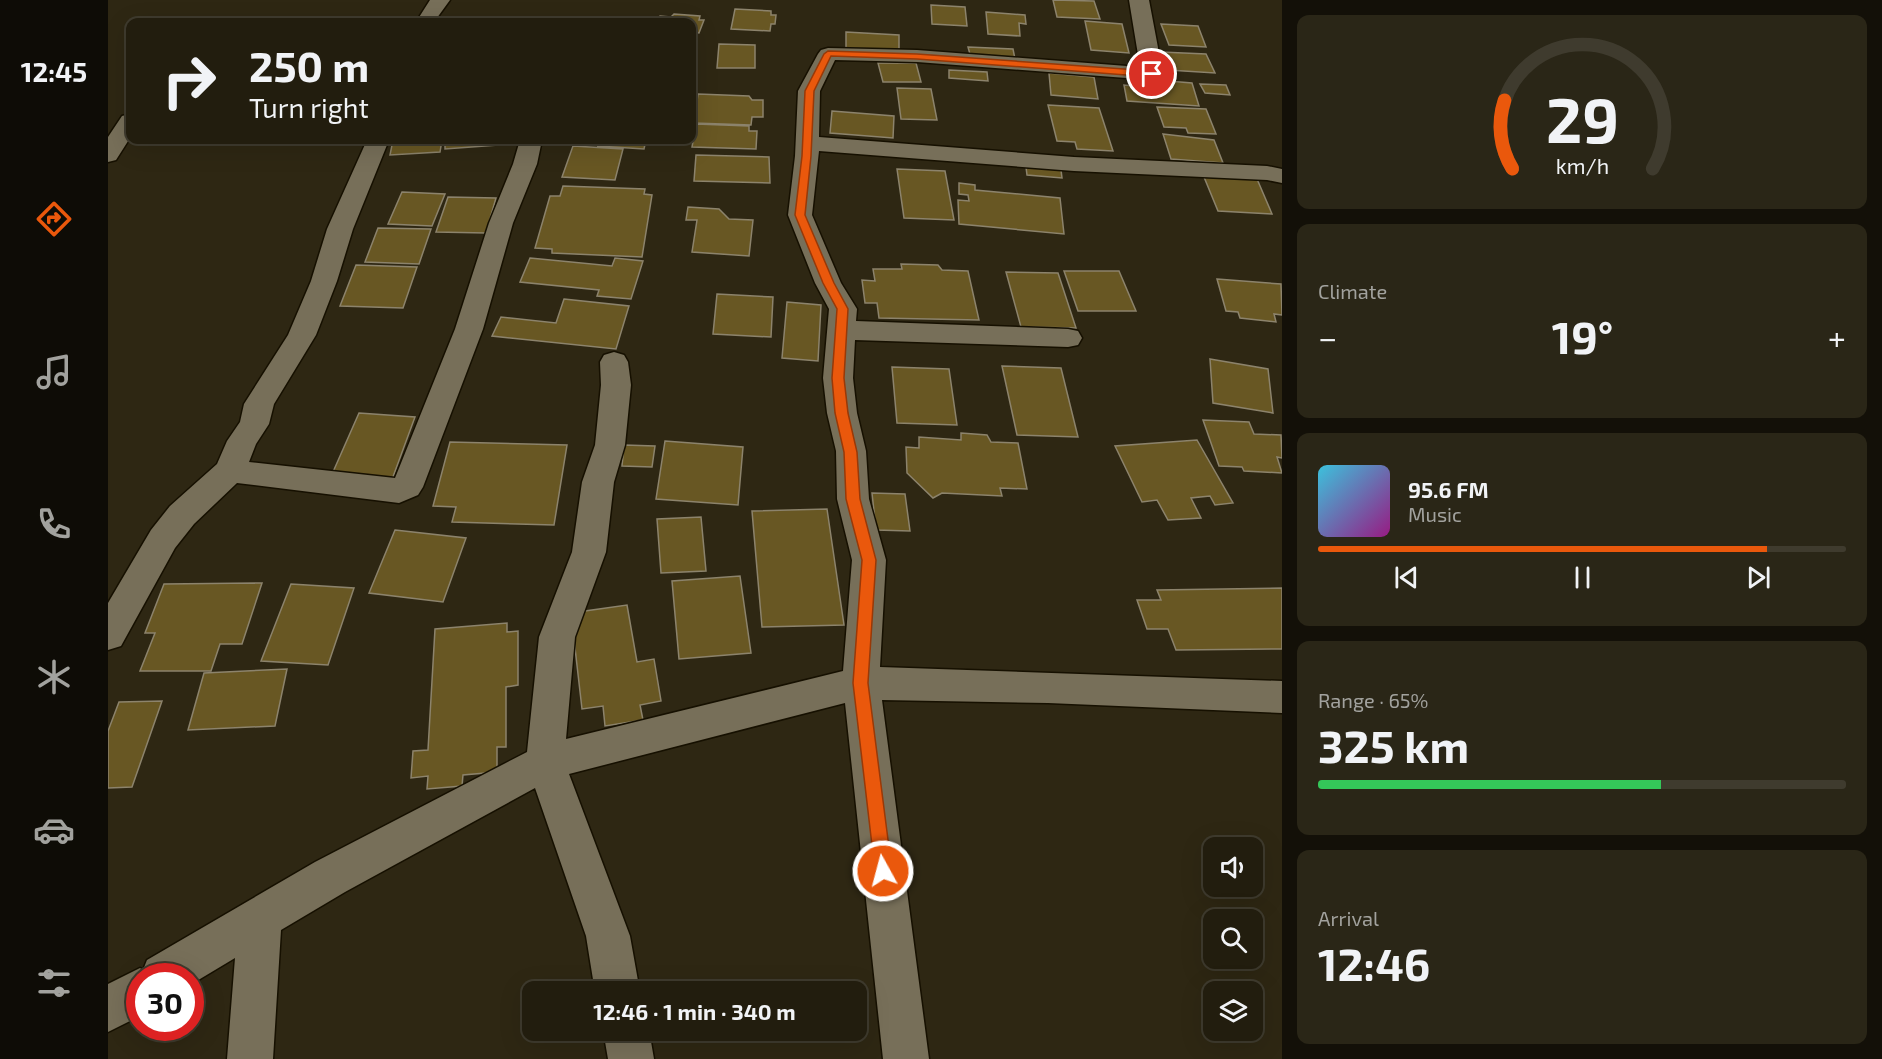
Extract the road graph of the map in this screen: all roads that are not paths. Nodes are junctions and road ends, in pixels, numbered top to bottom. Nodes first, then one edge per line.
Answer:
1 (440, 0) edge
2 (1139, 0) edge
3 (428, 18) edge
4 (126, 127) edge
5 (807, 143) junction
6 (376, 144) edge
7 (530, 144) edge
8 (108, 155) edge
9 (1282, 176) edge
10 (840, 330) junction
11 (1068, 338) dead end
12 (615, 362) dead end
13 (230, 471) junction
14 (108, 635) edge
15 (861, 683) junction
16 (1282, 697) edge
17 (545, 762) junction
18 (260, 918) junction
19 (185, 963) edge
20 (616, 981) edge
21 (126, 999) edge
22 (108, 1009) edge
23 (628, 1041) edge
24 (250, 1059) edge
25 (631, 1059) edge
26 (906, 1059) edge

1 - 3 street
2 - 5 street
4 - 8 street
5 - 9 street
5 - 10 street
6 - 13 street
7 - 13 street
10 - 11 street
10 - 15 street
12 - 17 street
13 - 14 street
15 - 16 street
15 - 17 street
15 - 26 street
17 - 18 street
17 - 20 street
18 - 19 street
18 - 24 street
21 - 22 street
23 - 25 street

